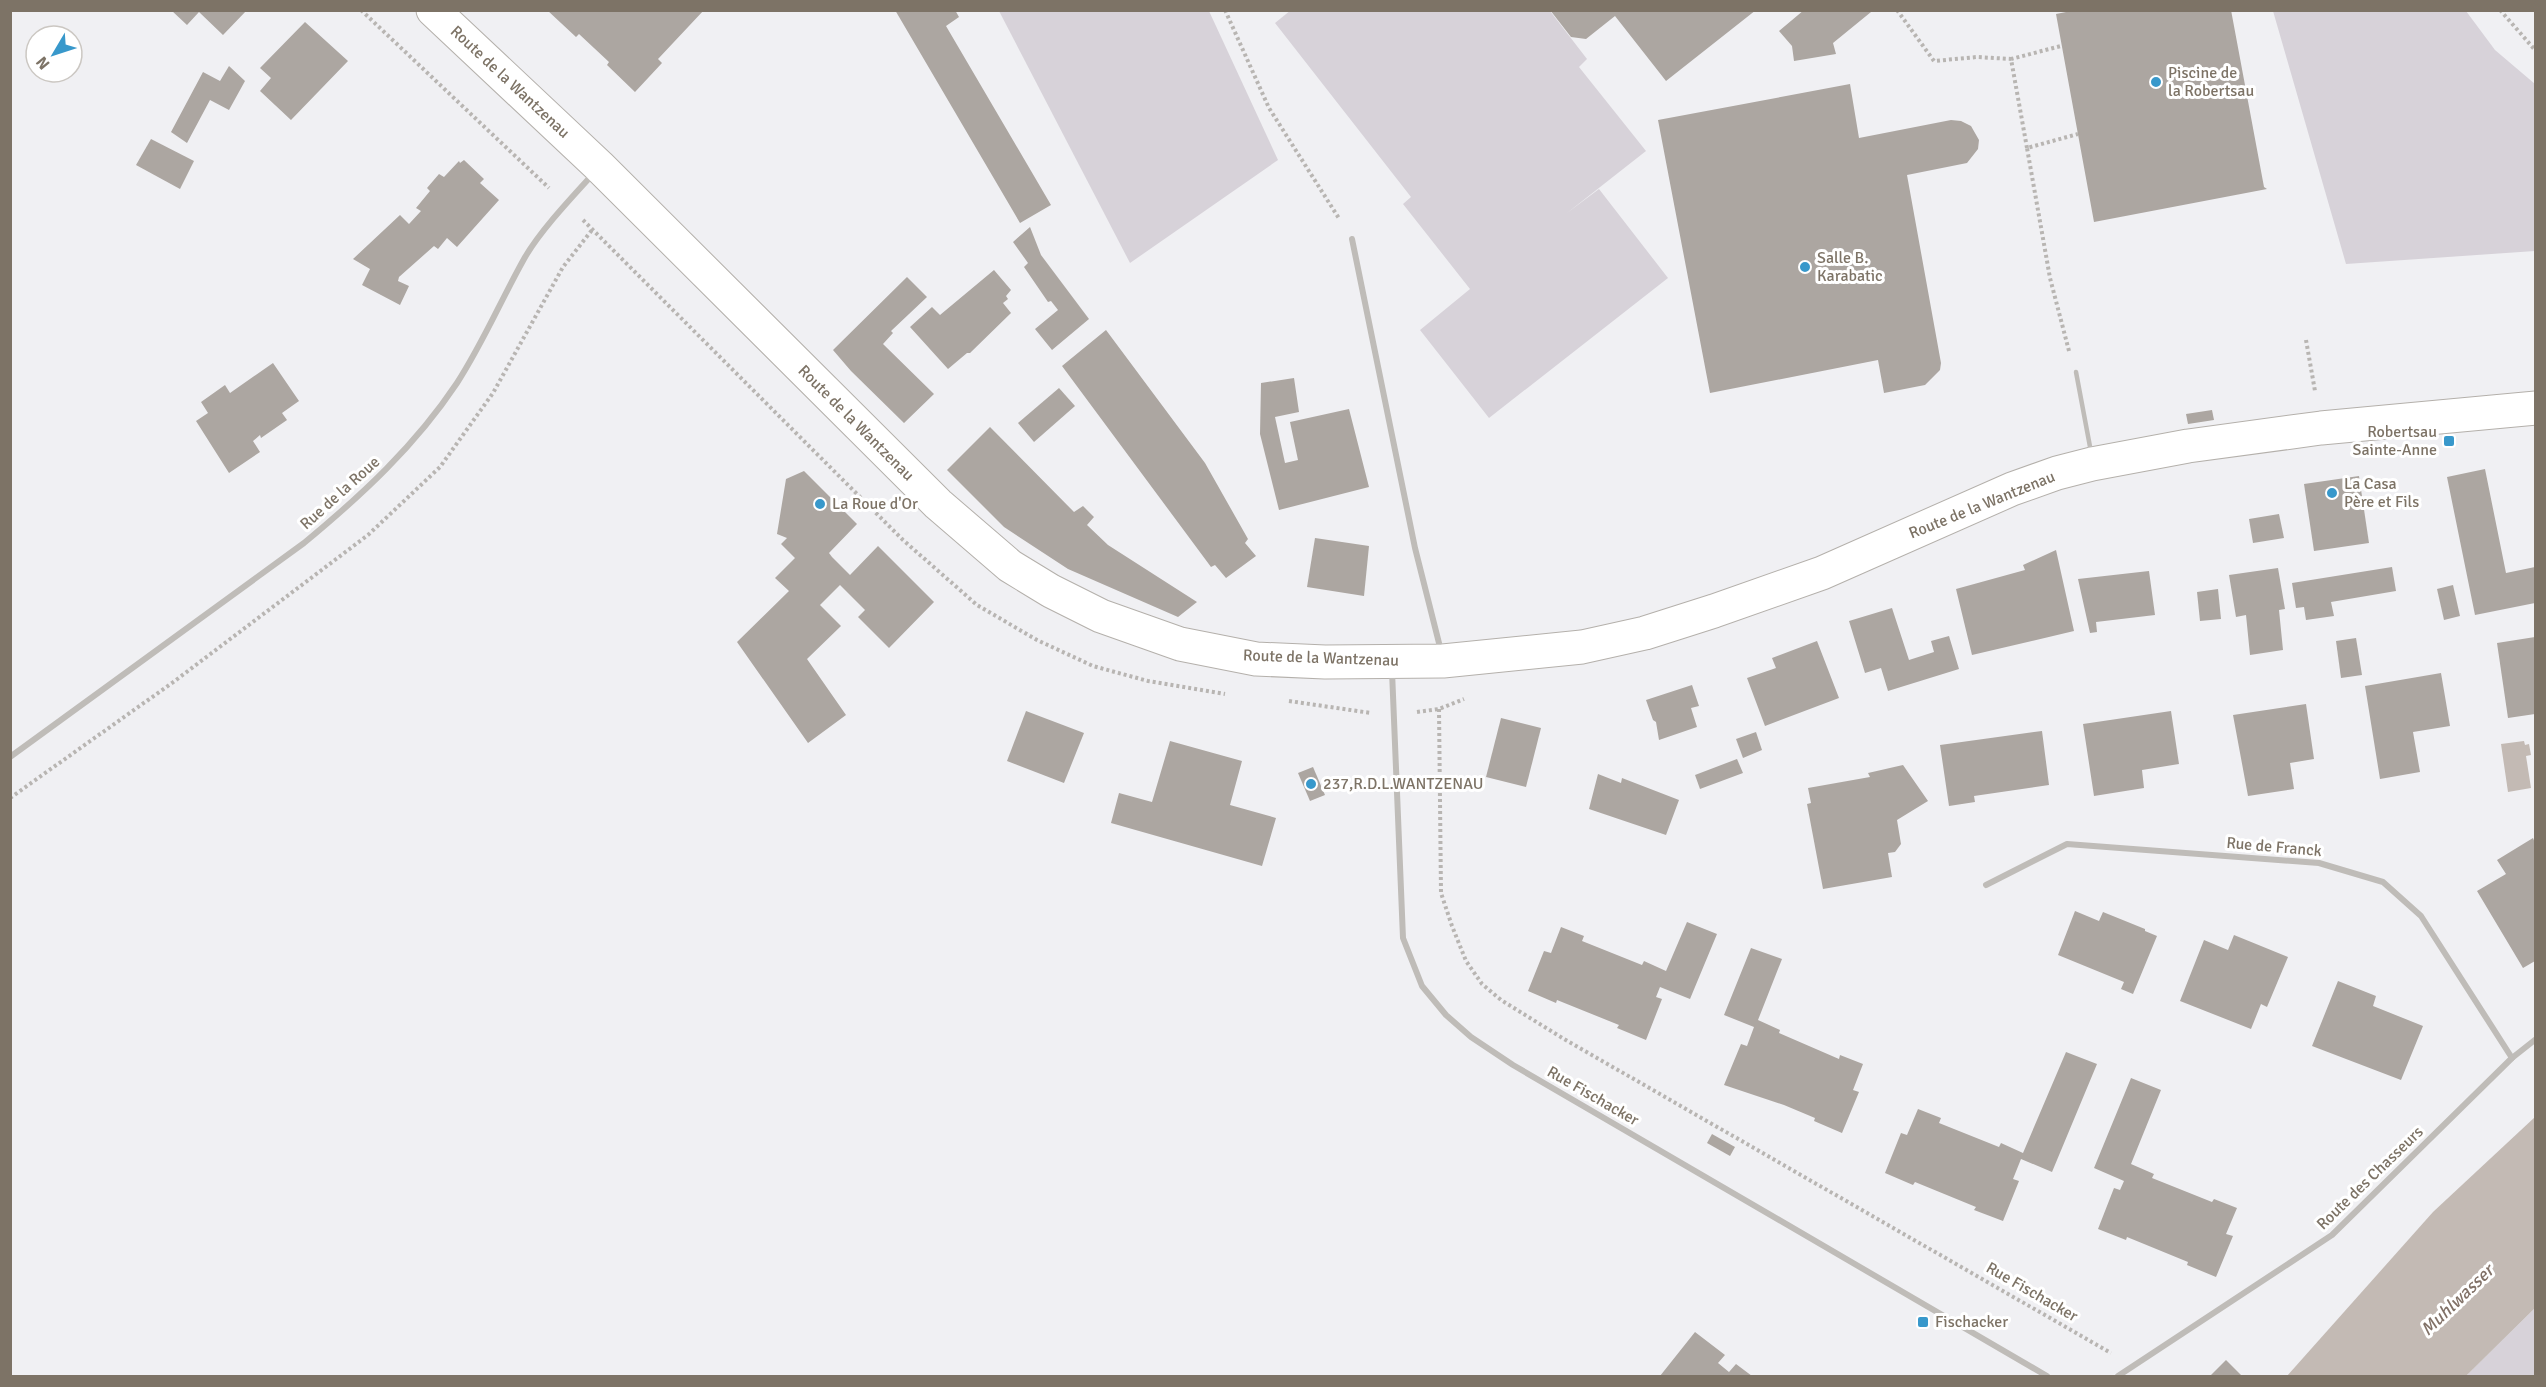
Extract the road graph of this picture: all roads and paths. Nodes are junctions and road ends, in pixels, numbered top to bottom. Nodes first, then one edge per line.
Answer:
1 (361, 10) edge
2 (433, 10) edge
3 (1226, 10) edge
4 (1897, 10) edge
5 (2500, 10) edge
6 (2061, 46) dead end
7 (2535, 51) edge
8 (2011, 59) junction
9 (2078, 134) dead end
10 (2027, 148) junction
11 (599, 166) junction
12 (549, 188) dead end
13 (1352, 239) joint
14 (2076, 372) joint
15 (2535, 408) edge
16 (2092, 464) junction
17 (1443, 661) junction
18 (1391, 662) junction
19 (1468, 698) dead end
20 (10, 757) edge
21 (1986, 885) dead end
22 (2535, 1039) edge
23 (2512, 1058) junction
24 (2132, 1365) junction
25 (2047, 1377) edge
26 (2118, 1377) edge

1 - 12 path
2 - 11 main road, Route de la Wantzenau
3 - 13 path
4 - 8 path
5 - 7 path
6 - 8 path
8 - 10 path
9 - 10 path
10 - 14 path
11 - 18 main road, Route de la Wantzenau
11 - 20 street, Rue de la Roue
13 - 17 street
14 - 16 lane
15 - 16 main road, Route de la Wantzenau
16 - 17 main road, Route de la Wantzenau
17 - 18 main road, Route de la Wantzenau
18 - 25 street, Rue Fischacker
19 - 24 path, Rue Fischacker
21 - 23 street, Rue de Franck
22 - 23 street, Route des Chasseurs
23 - 24 street, Route des Chasseurs
24 - 26 street, Route des Chasseurs

